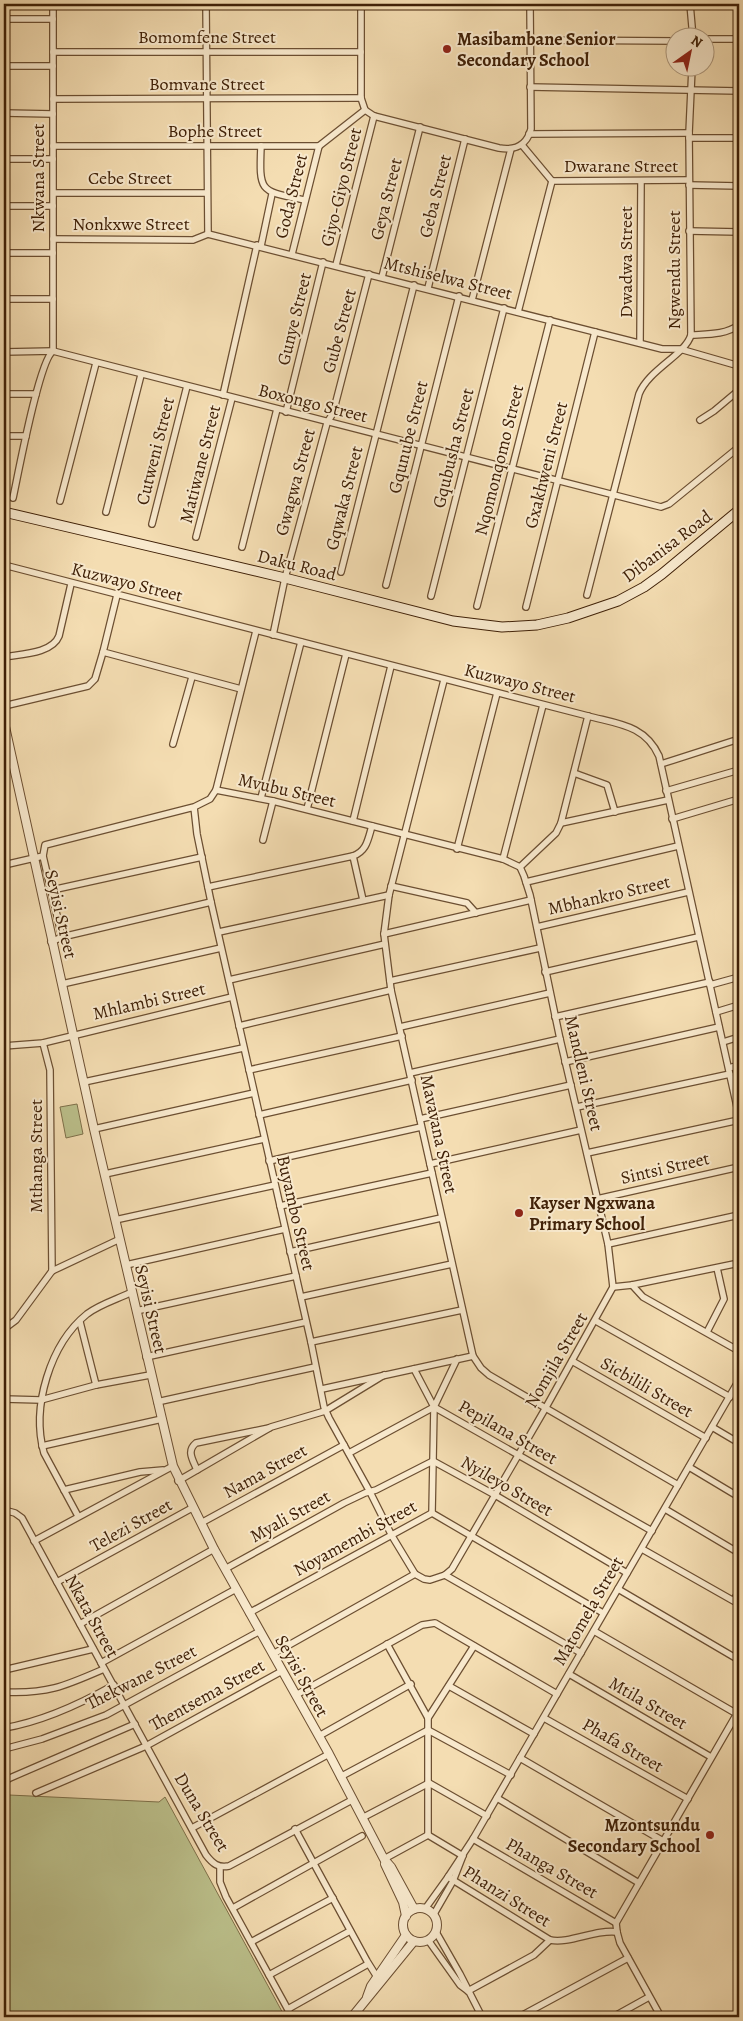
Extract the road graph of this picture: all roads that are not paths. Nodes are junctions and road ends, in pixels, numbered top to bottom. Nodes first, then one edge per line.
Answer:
1 (361, 4) edge
2 (530, 4) edge
3 (690, 4) edge
4 (52, 5) edge
5 (206, 5) edge
6 (4, 19) edge
7 (53, 19) junction
8 (691, 28) edge
9 (716, 38) edge
10 (739, 39) edge
11 (530, 40) junction
12 (666, 41) edge
13 (53, 52) junction
14 (207, 52) junction
15 (361, 52) junction
16 (4, 66) edge
17 (53, 66) junction
18 (692, 78) edge
19 (530, 87) junction
20 (692, 90) junction
21 (739, 91) edge
22 (361, 98) junction
23 (54, 99) junction
24 (208, 99) junction
25 (365, 110) junction
26 (4, 113) edge
27 (53, 114) junction
28 (374, 116) junction
29 (420, 128) junction
30 (530, 134) junction
31 (689, 136) junction
32 (739, 138) edge
33 (465, 139) junction
34 (522, 145) junction
35 (53, 146) junction
36 (206, 146) junction
37 (261, 146) junction
38 (318, 146) junction
39 (511, 149) junction
40 (4, 159) edge
41 (53, 159) junction
42 (552, 181) junction
43 (641, 181) junction
44 (689, 183) junction
45 (739, 186) edge
46 (207, 192) junction
47 (54, 193) junction
48 (272, 194) junction
49 (305, 200) junction
50 (4, 206) edge
51 (53, 206) junction
52 (689, 232) junction
53 (739, 232) edge
54 (208, 234) junction
55 (53, 239) junction
56 (259, 246) junction
57 (53, 252) junction
58 (4, 253) edge
59 (292, 254) junction
60 (323, 262) junction
61 (336, 265) junction
62 (369, 274) junction
63 (382, 277) junction
64 (414, 285) junction
65 (428, 288) junction
66 (459, 296) junction
67 (4, 299) edge
68 (53, 299) junction
69 (472, 300) junction
70 (504, 308) junction
71 (518, 312) junction
72 (550, 320) junction
73 (739, 325) edge
74 (595, 332) junction
75 (691, 335) junction
76 (640, 343) junction
77 (680, 350) junction
78 (53, 351) junction
79 (4, 352) edge
80 (96, 363) junction
81 (739, 366) edge
82 (141, 374) junction
83 (187, 386) junction
84 (739, 390) edge
85 (4, 394) edge
86 (36, 394) junction
87 (223, 395) junction
88 (232, 398) junction
89 (277, 409) junction
90 (286, 412) junction
91 (700, 420) dead end
92 (327, 422) junction
93 (376, 435) junction
94 (4, 436) edge
95 (26, 436) junction
96 (421, 446) junction
97 (739, 447) edge
98 (466, 458) junction
99 (512, 470) junction
100 (557, 480) junction
101 (612, 495) junction
102 (13, 498) dead end
103 (60, 501) dead end
104 (739, 510) edge
105 (4, 512) edge
106 (106, 512) dead end
107 (152, 524) dead end
108 (196, 537) dead end
109 (242, 546) dead end
110 (4, 565) edge
111 (341, 572) dead end
112 (285, 578) junction
113 (71, 584) junction
114 (386, 585) dead end
115 (117, 595) junction
116 (587, 595) dead end
117 (432, 596) dead end
118 (477, 606) dead end
119 (526, 607) dead end
120 (584, 614) joint
121 (256, 630) junction
122 (273, 635) junction
123 (302, 642) junction
124 (103, 652) junction
125 (346, 654) junction
126 (4, 657) edge
127 (391, 666) junction
128 (192, 677) junction
129 (444, 680) junction
130 (241, 689) junction
131 (497, 693) junction
132 (543, 705) junction
133 (4, 706) edge
134 (588, 716) junction
135 (4, 722) edge
136 (739, 739) edge
137 (173, 744) dead end
138 (661, 764) junction
139 (739, 770) edge
140 (574, 773) junction
141 (216, 790) junction
142 (666, 791) junction
143 (261, 798) junction
144 (668, 800) junction
145 (739, 800) edge
146 (273, 801) junction
147 (194, 807) junction
148 (307, 809) junction
149 (615, 812) junction
150 (672, 819) junction
151 (352, 821) junction
152 (561, 823) junction
153 (372, 826) junction
154 (404, 835) junction
155 (263, 840) dead end
156 (678, 846) junction
157 (457, 849) junction
158 (44, 856) junction
159 (354, 856) junction
160 (202, 857) junction
161 (34, 859) junction
162 (503, 860) junction
163 (4, 865) edge
164 (520, 867) junction
165 (526, 882) junction
166 (391, 886) junction
167 (208, 888) junction
168 (52, 890) junction
169 (688, 892) junction
170 (389, 895) junction
171 (363, 900) junction
172 (531, 900) junction
173 (211, 902) junction
174 (476, 913) junction
175 (537, 927) junction
176 (219, 932) junction
177 (384, 934) junction
178 (62, 937) junction
179 (698, 938) junction
180 (52, 942) junction
181 (385, 944) junction
182 (221, 948) junction
183 (540, 948) junction
184 (546, 972) junction
185 (739, 977) edge
186 (228, 980) junction
187 (390, 981) junction
188 (62, 984) junction
189 (710, 984) junction
190 (391, 990) junction
191 (550, 993) junction
192 (232, 997) junction
193 (739, 1005) edge
194 (716, 1012) junction
195 (556, 1017) junction
196 (239, 1026) junction
197 (400, 1027) junction
198 (719, 1027) junction
199 (74, 1034) junction
200 (402, 1036) junction
201 (739, 1037) edge
202 (560, 1039) junction
203 (723, 1042) junction
204 (43, 1043) junction
205 (4, 1046) edge
206 (243, 1048) junction
207 (565, 1062) junction
208 (739, 1065) edge
209 (249, 1070) junction
210 (729, 1071) junction
211 (410, 1073) junction
212 (412, 1080) junction
213 (84, 1082) junction
214 (571, 1085) junction
215 (254, 1093) junction
216 (737, 1097) edge
217 (577, 1107) junction
218 (258, 1115) junction
219 (739, 1116) edge
220 (420, 1119) junction
221 (739, 1120) edge
222 (421, 1127) junction
223 (94, 1129) junction
224 (581, 1130) junction
225 (264, 1139) junction
226 (587, 1153) junction
227 (269, 1161) junction
228 (430, 1164) junction
229 (739, 1167) edge
230 (432, 1173) junction
231 (105, 1174) junction
232 (275, 1185) junction
233 (597, 1199) junction
234 (280, 1206) junction
235 (739, 1215) edge
236 (441, 1218) junction
237 (115, 1220) junction
238 (285, 1229) junction
239 (120, 1239) junction
240 (608, 1244) junction
241 (290, 1252) junction
242 (739, 1262) edge
243 (452, 1264) junction
244 (126, 1265) junction
245 (717, 1268) junction
246 (52, 1271) junction
247 (296, 1276) junction
248 (632, 1285) junction
249 (613, 1287) junction
250 (132, 1292) junction
251 (301, 1297) junction
252 (462, 1310) junction
253 (136, 1311) junction
254 (596, 1321) junction
255 (80, 1322) junction
256 (306, 1322) junction
257 (4, 1329) edge
258 (707, 1332) junction
259 (311, 1342) junction
260 (739, 1350) edge
261 (473, 1356) junction
262 (146, 1357) junction
263 (457, 1359) junction
264 (572, 1361) junction
265 (315, 1367) junction
266 (414, 1369) junction
267 (150, 1375) junction
268 (384, 1375) junction
269 (96, 1385) junction
270 (738, 1385) edge
271 (322, 1390) junction
272 (730, 1398) junction
273 (4, 1399) edge
274 (40, 1400) junction
275 (157, 1402) junction
276 (434, 1407) junction
277 (545, 1409) junction
278 (326, 1410) junction
279 (162, 1419) junction
280 (712, 1427) junction
281 (271, 1428) junction
282 (706, 1438) junction
283 (739, 1443) edge
284 (344, 1445) junction
285 (42, 1446) junction
286 (349, 1453) junction
287 (518, 1456) junction
288 (433, 1461) junction
289 (173, 1466) junction
290 (689, 1467) junction
291 (165, 1470) junction
292 (197, 1470) junction
293 (178, 1481) junction
294 (678, 1484) junction
295 (64, 1490) junction
296 (370, 1492) junction
297 (495, 1495) junction
298 (739, 1497) edge
299 (192, 1508) junction
300 (665, 1509) junction
301 (4, 1510) edge
302 (432, 1513) junction
303 (78, 1516) junction
304 (201, 1523) junction
305 (652, 1531) junction
306 (392, 1536) junction
307 (471, 1536) junction
308 (34, 1542) junction
309 (214, 1549) junction
310 (642, 1549) junction
311 (739, 1553) edge
312 (225, 1569) junction
313 (627, 1573) junction
314 (415, 1574) junction
315 (445, 1575) junction
316 (57, 1582) junction
317 (236, 1589) junction
318 (618, 1589) junction
319 (739, 1590) edge
320 (737, 1602) edge
321 (249, 1613) junction
322 (603, 1613) junction
323 (80, 1624) junction
324 (260, 1631) junction
325 (594, 1631) junction
326 (387, 1644) junction
327 (474, 1646) junction
328 (93, 1649) junction
329 (581, 1653) junction
330 (273, 1654) junction
331 (739, 1660) edge
332 (102, 1666) junction
333 (4, 1670) edge
334 (282, 1671) junction
335 (569, 1674) junction
336 (411, 1684) junction
337 (114, 1685) junction
338 (449, 1686) junction
339 (4, 1692) edge
340 (557, 1694) junction
341 (296, 1695) junction
342 (126, 1706) junction
343 (738, 1712) edge
344 (428, 1718) junction
345 (544, 1718) junction
346 (135, 1724) junction
347 (4, 1728) edge
348 (428, 1730) junction
349 (534, 1734) junction
350 (319, 1736) junction
351 (146, 1746) junction
352 (4, 1749) edge
353 (329, 1754) junction
354 (711, 1757) junction
355 (520, 1758) junction
356 (511, 1775) junction
357 (340, 1777) junction
358 (4, 1782) edge
359 (429, 1782) junction
360 (36, 1793) dead end
361 (497, 1798) junction
362 (688, 1799) junction
363 (352, 1800) junction
364 (487, 1816) junction
365 (362, 1818) junction
366 (192, 1828) junction
367 (295, 1829) junction
368 (362, 1836) dead end
369 (431, 1837) junction
370 (474, 1839) junction
371 (663, 1841) junction
372 (463, 1856) junction
373 (384, 1859) junction
374 (314, 1863) junction
375 (220, 1867) junction
376 (451, 1879) junction
377 (639, 1883) junction
378 (332, 1898) junction
379 (233, 1908) junction
380 (425, 1908) junction
381 (414, 1909) junction
382 (434, 1914) junction
383 (406, 1916) junction
384 (616, 1923) junction
385 (350, 1931) junction
386 (436, 1932) junction
387 (616, 1932) junction
388 (406, 1935) junction
389 (428, 1940) junction
390 (550, 1940) junction
391 (414, 1941) junction
392 (251, 1942) junction
393 (628, 1958) junction
394 (368, 1964) junction
395 (270, 1976) junction
396 (377, 1977) junction
397 (468, 1991) junction
398 (649, 1997) junction
399 (366, 1999) junction
400 (288, 2009) junction
401 (354, 2014) edge
402 (292, 2017) edge
403 (363, 2017) edge
404 (482, 2017) edge
405 (519, 2017) edge
406 (613, 2017) edge
407 (661, 2017) edge

1 - 5 street
1 - 15 street
2 - 11 street
3 - 8 street
4 - 5 street
4 - 7 street, Nkwana Street
5 - 14 street
6 - 7 street
7 - 13 street, Nkwana Street
9 - 10 street
11 - 12 street
11 - 19 street
13 - 14 street, Bomomfene Street
13 - 17 street, Nkwana Street
14 - 15 street, Bomomfene Street
14 - 24 street
15 - 22 street
16 - 17 street
17 - 23 street, Nkwana Street
18 - 20 street, Ngwendu Street
19 - 20 street
19 - 30 street
20 - 21 street
20 - 31 street, Ngwendu Street
22 - 24 street, Bomvane Street
22 - 25 street
23 - 24 street, Bomvane Street
23 - 27 street, Nkwana Street
24 - 36 street
25 - 28 street
25 - 38 street
26 - 27 street
27 - 35 street, Nkwana Street
28 - 29 street
28 - 61 street, Giyo-Giyo Street
29 - 33 street
29 - 63 street, Geya Street
30 - 31 street
30 - 34 street
31 - 32 street
31 - 44 street, Ngwendu Street
33 - 39 street
33 - 65 street, Geba Street
34 - 39 street
34 - 42 street, Dwarane Street
35 - 36 street, Bophe Street
35 - 41 street, Nkwana Street
36 - 37 street, Bophe Street
36 - 46 street
37 - 38 street, Bophe Street
37 - 48 street
38 - 49 street, Goda Street
39 - 69 street
40 - 41 street
41 - 47 street, Nkwana Street
42 - 43 street, Dwarane Street
42 - 71 street, Dwarane Street
43 - 44 street, Dwarane Street
43 - 76 street, Dwadwa Street
44 - 45 street, Dwarane Street
44 - 52 street, Ngwendu Street
46 - 47 street, Cebe Street
46 - 54 street
47 - 51 street, Nkwana Street
48 - 49 street
48 - 56 street
49 - 59 street, Goda Street
50 - 51 street
51 - 55 street, Nkwana Street
52 - 53 street
52 - 75 street, Ngwendu Street
54 - 55 street, Nonkxwe Street
54 - 56 street, Mtshiselwa Street
55 - 57 street, Nkwana Street
56 - 59 street, Mtshiselwa Street
56 - 87 street
57 - 58 street
57 - 68 street, Nkwana Street
59 - 60 street, Mtshiselwa Street
60 - 61 street, Mtshiselwa Street
60 - 90 street, Gunye Street
61 - 62 street, Mtshiselwa Street
62 - 63 street, Mtshiselwa Street
62 - 92 street, Gube Street
63 - 64 street, Mtshiselwa Street
64 - 65 street, Mtshiselwa Street
64 - 93 street, Gqwaka Street
65 - 66 street, Mtshiselwa Street
66 - 69 street, Mtshiselwa Street
66 - 96 street, Gqunube Street
67 - 68 street
68 - 78 street, Nkwana Street
69 - 70 street, Mtshiselwa Street
70 - 71 street, Mtshiselwa Street
70 - 98 street, Gqubusha Street
71 - 72 street, Mtshiselwa Street
72 - 74 street, Mtshiselwa Street
72 - 99 street, Nqomonqomo Street
73 - 75 street
74 - 76 street, Mtshiselwa Street
74 - 100 street, Gxakhweni Street
75 - 77 street, Ngwendu Street
76 - 77 street, Mtshiselwa Street
77 - 81 street, Mtshiselwa Street
77 - 101 street, Ngwendu Street
78 - 79 street, Boxongo Street
78 - 80 street, Boxongo Street
78 - 86 street
80 - 82 street, Boxongo Street
80 - 103 street
82 - 83 street, Boxongo Street
82 - 106 street
83 - 87 street, Boxongo Street
83 - 107 street, Cutweni Street
84 - 91 street
85 - 86 street
86 - 95 street
87 - 88 street, Boxongo Street
88 - 89 street, Boxongo Street
88 - 108 street, Matiwane Street
89 - 90 street, Boxongo Street
89 - 109 street
90 - 92 street, Boxongo Street
92 - 93 street, Boxongo Street
92 - 112 street, Gwagwa Street
93 - 96 street, Boxongo Street
93 - 111 street, Gqwaka Street
94 - 95 street
95 - 102 street
96 - 98 street, Boxongo Street
96 - 114 street, Gqunube Street
97 - 101 street, Boxongo Street
98 - 99 street, Boxongo Street
98 - 117 street, Gqubusha Street
99 - 100 street, Boxongo Street
99 - 118 street, Nqomonqomo Street
100 - 101 street, Boxongo Street
100 - 119 street, Gxakhweni Street
101 - 116 street, Ngwendu Street
104 - 120 main road, Dibanisa Road
105 - 112 main road, Daku Road
110 - 113 street, Kuzwayo Street
112 - 120 main road, Daku Road
112 - 122 street, Gwagwa Street
113 - 115 street, Kuzwayo Street
113 - 126 street
115 - 121 street, Kuzwayo Street
115 - 124 street
121 - 122 street, Kuzwayo Street
121 - 130 street
122 - 123 street, Kuzwayo Street
123 - 125 street, Kuzwayo Street
123 - 143 street
124 - 128 street
124 - 133 street
125 - 127 street, Kuzwayo Street
125 - 148 street
127 - 129 street, Kuzwayo Street
127 - 151 street
128 - 130 street
128 - 137 street
129 - 131 street, Kuzwayo Street
129 - 154 street, Mavavana Street
130 - 141 street
131 - 132 street, Kuzwayo Street
131 - 157 street
132 - 134 street, Kuzwayo Street
132 - 162 street
134 - 138 street, Kuzwayo Street
134 - 140 street
135 - 161 street, Seyisi Street
136 - 138 street
138 - 142 street, Kuzwayo Street
139 - 142 street
140 - 149 street
140 - 152 street
141 - 143 street, Mvubu Street
141 - 147 street, Mvubu Street
142 - 144 street, Kuzwayo Street
143 - 146 street, Mvubu Street
144 - 149 street
144 - 150 street, Kuzwayo Street
145 - 150 street
146 - 148 street, Mvubu Street
146 - 155 street
147 - 158 street, Mvubu Street
147 - 160 street, Buyambo Street
148 - 151 street, Mvubu Street
149 - 152 street
150 - 156 street, Kuzwayo Street
151 - 153 street, Mvubu Street
152 - 164 street
153 - 154 street, Mvubu Street
153 - 159 street
154 - 157 street, Mvubu Street
154 - 166 street, Mavavana Street
156 - 165 street
156 - 169 street, Kuzwayo Street
157 - 162 street, Mvubu Street
158 - 161 street, Mvubu Street
158 - 168 street
159 - 167 street
159 - 171 street
160 - 167 street, Buyambo Street
160 - 168 street
161 - 163 street, Mvubu Street
161 - 180 street, Seyisi Street
162 - 164 street, Mvubu Street
164 - 165 street, Mandleni Street
165 - 172 street, Mandleni Street
166 - 170 street, Mavavana Street
166 - 174 street
167 - 173 street, Buyambo Street
168 - 178 street
169 - 175 street, Mbhankro Street
169 - 179 street, Kuzwayo Street
170 - 171 street
170 - 177 street, Mavavana Street
171 - 176 street
172 - 174 street
172 - 175 street, Mandleni Street
173 - 176 street, Buyambo Street
173 - 178 street
174 - 177 street
175 - 183 street, Mandleni Street
176 - 182 street, Buyambo Street
177 - 181 street, Mavavana Street
178 - 180 street
179 - 184 street
179 - 189 street, Kuzwayo Street
180 - 188 street, Seyisi Street
181 - 186 street
181 - 187 street, Mavavana Street
182 - 186 street, Buyambo Street
182 - 188 street
183 - 184 street, Mandleni Street
183 - 187 street
184 - 191 street, Mandleni Street
185 - 189 street
186 - 192 street, Buyambo Street
187 - 190 street, Mavavana Street
188 - 199 street, Seyisi Street
189 - 194 street, Kuzwayo Street
189 - 195 street
190 - 196 street
190 - 197 street, Mavavana Street
191 - 195 street, Mandleni Street
191 - 197 street
192 - 196 street, Buyambo Street
192 - 199 street, Mhlambi Street
193 - 194 street
194 - 198 street, Kuzwayo Street
195 - 202 street, Mandleni Street
196 - 206 street, Buyambo Street
197 - 200 street, Mavavana Street
198 - 203 street, Kuzwayo Street
198 - 207 street
199 - 204 street, Mhlambi Street
199 - 213 street, Seyisi Street
200 - 209 street
200 - 211 street, Mavavana Street
201 - 203 street
202 - 207 street, Mandleni Street
202 - 211 street
203 - 210 street, Kuzwayo Street
204 - 205 street, Mhlambi Street
204 - 246 street, Mthanga Street
206 - 209 street, Buyambo Street
206 - 213 street
207 - 214 street, Mandleni Street
208 - 210 street
209 - 215 street, Buyambo Street
210 - 216 street, Kuzwayo Street
210 - 217 street
211 - 212 street, Mavavana Street
212 - 218 street
212 - 220 street, Mavavana Street
213 - 223 street, Seyisi Street
214 - 217 street, Mandleni Street
214 - 220 street
215 - 218 street, Buyambo Street
215 - 223 street
216 - 219 street, Kuzwayo Street
217 - 224 street, Mandleni Street
218 - 225 street, Buyambo Street
220 - 222 street, Mavavana Street
221 - 226 street
222 - 227 street
222 - 228 street, Mavavana Street
223 - 231 street, Seyisi Street
224 - 226 street, Mandleni Street
224 - 228 street
225 - 227 street, Buyambo Street
225 - 231 street
226 - 233 street, Mandleni Street
227 - 232 street, Buyambo Street
228 - 230 street, Mavavana Street
229 - 233 street, Sintsi Street
230 - 234 street
230 - 236 street, Mavavana Street
231 - 237 street, Seyisi Street
232 - 234 street, Buyambo Street
232 - 237 street
233 - 240 street, Mandleni Street
234 - 238 street, Buyambo Street
235 - 240 street
236 - 241 street
236 - 243 street, Mavavana Street
237 - 239 street, Seyisi Street
238 - 241 street, Buyambo Street
238 - 244 street
239 - 244 street, Seyisi Street
239 - 246 street
240 - 249 street, Mandleni Street
241 - 247 street, Buyambo Street
242 - 245 street
243 - 251 street
243 - 252 street, Mavavana Street
244 - 250 street, Seyisi Street
245 - 248 street
245 - 258 street
246 - 257 street
247 - 251 street, Buyambo Street
247 - 253 street
248 - 249 street
248 - 258 street
249 - 254 street, Nomjila Street
250 - 253 street, Seyisi Street
250 - 255 street
251 - 256 street, Buyambo Street
252 - 259 street
252 - 261 street, Mavavana Street
253 - 262 street, Seyisi Street
254 - 264 street, Nomjila Street
254 - 272 street
255 - 269 street
255 - 274 street
256 - 259 street, Buyambo Street
256 - 262 street
258 - 260 street
259 - 265 street, Buyambo Street
261 - 263 street
261 - 277 street, Mavavana Street
262 - 267 street, Seyisi Street
263 - 266 street
263 - 276 street
264 - 277 street, Nomjila Street
264 - 282 street, Sicbilili Street
265 - 271 street, Buyambo Street
265 - 275 street
266 - 268 street
266 - 276 street
267 - 269 street
267 - 275 street, Seyisi Street
268 - 271 street
268 - 278 street
269 - 274 street
270 - 272 street, Matomela Street
271 - 278 street, Buyambo Street
272 - 280 street, Matomela Street
273 - 274 street
274 - 285 street
275 - 279 street, Seyisi Street
276 - 286 street, Pepilana Street
276 - 287 street, Pepilana Street
276 - 288 street
277 - 287 street, Nomjila Street
277 - 294 street, Mavavana Street
278 - 281 street
278 - 284 street, Buyambo Street
279 - 285 street
279 - 289 street, Seyisi Street
280 - 282 street, Matomela Street
280 - 283 street
281 - 292 street
281 - 292 street
282 - 290 street, Matomela Street
284 - 286 street, Buyambo Street
284 - 304 street, Nama Street
285 - 295 street
286 - 296 street, Buyambo Street
287 - 297 street, Nomjila Street
287 - 305 street, Pepilana Street
288 - 296 street, Nyileyo Street
288 - 297 street, Nyileyo Street
288 - 302 street
289 - 291 street
289 - 293 street, Seyisi Street
290 - 294 street, Matomela Street
290 - 298 street
291 - 295 street
291 - 303 street
292 - 293 street
293 - 299 street, Seyisi Street
294 - 300 street, Matomela Street
295 - 303 street
296 - 306 street, Buyambo Street
296 - 312 street, Myali Street
297 - 307 street, Nomjila Street
297 - 313 street, Nyileyo Street
299 - 304 street, Seyisi Street
299 - 316 street, Telezi Street
300 - 305 street, Matomela Street
300 - 311 street
301 - 308 street, Nkata Street
302 - 306 street, Noyamembi Street
302 - 307 street, Noyamembi Street
303 - 308 street
304 - 309 street, Seyisi Street
305 - 310 street, Matomela Street
306 - 314 street, Buyambo Street
306 - 321 street, Noyamembi Street
307 - 315 street, Nomjila Street
307 - 322 street, Noyamembi Street
308 - 316 street, Nkata Street
309 - 312 street, Seyisi Street
309 - 323 street
310 - 313 street, Matomela Street
310 - 320 street
312 - 317 street, Seyisi Street
313 - 318 street, Matomela Street
314 - 315 street
314 - 330 street
315 - 329 street
316 - 323 street, Nkata Street
317 - 321 street, Seyisi Street
317 - 332 street
318 - 322 street, Matomela Street
318 - 331 street
319 - 320 street
321 - 324 street, Seyisi Street
322 - 325 street, Matomela Street
323 - 328 street, Nkata Street
324 - 330 street, Seyisi Street
324 - 342 street, Thekwane Street
325 - 329 street, Matomela Street
325 - 343 street
326 - 327 street
326 - 336 street
326 - 341 street
327 - 338 street
327 - 340 street
328 - 332 street, Nkata Street
328 - 333 street
329 - 335 street, Matomela Street
330 - 334 street, Seyisi Street
332 - 337 street, Nkata Street
332 - 339 street
334 - 341 street, Seyisi Street
334 - 351 street, Thentsema Street
335 - 340 street, Matomela Street
335 - 354 street, Mtila Street
336 - 344 street
336 - 350 street
337 - 342 street, Nkata Street
337 - 347 street
338 - 344 street
338 - 349 street
340 - 345 street, Matomela Street
341 - 350 street, Seyisi Street
342 - 346 street, Nkata Street
342 - 352 street, Thekwane Street
343 - 354 street
344 - 348 street
345 - 349 street, Matomela Street
345 - 362 street, Phafa Street
346 - 351 street, Nkata Street
346 - 358 street
348 - 356 street
348 - 357 street
348 - 359 street
349 - 355 street, Matomela Street
350 - 353 street, Seyisi Street
351 - 360 street, Thentsema Street
351 - 366 street, Duna Street
353 - 357 street, Seyisi Street
353 - 366 street
354 - 362 street
355 - 356 street, Matomela Street
355 - 371 street
356 - 361 street, Matomela Street
357 - 363 street, Seyisi Street
359 - 364 street
359 - 365 street
359 - 369 street
361 - 364 street, Matomela Street
361 - 377 street
362 - 371 street
363 - 365 street, Seyisi Street
363 - 367 street, Duna Street
364 - 370 street, Matomela Street
365 - 373 street, Seyisi Street
366 - 375 street, Duna Street
367 - 374 street
367 - 375 street, Duna Street
368 - 374 street
369 - 372 street
369 - 373 street
370 - 372 street, Matomela Street
370 - 384 street, Phanga Street
371 - 377 street
372 - 376 street, Matomela Street
373 - 381 street, Seyisi Street
373 - 383 street, Seyisi Street
374 - 378 street
374 - 379 street
375 - 379 street
376 - 380 street, Matomela Street
376 - 382 street, Matomela Street
376 - 390 street, Phanzi Street
377 - 384 street
378 - 385 street
378 - 392 street
379 - 392 street
380 - 381 street
380 - 382 street
381 - 383 street
382 - 386 street
383 - 388 street
384 - 387 street
385 - 394 street
385 - 395 street
386 - 389 street
386 - 397 street
387 - 390 street, Phanzi Street
387 - 393 street
388 - 391 street
388 - 396 street
389 - 391 street
389 - 397 street
390 - 397 street, Phanzi Street
391 - 399 street
392 - 395 street
393 - 398 street
393 - 405 street
394 - 396 street
394 - 400 street
395 - 400 street
396 - 399 street
397 - 404 street
398 - 406 street
398 - 407 street
399 - 401 street
400 - 402 street
401 - 403 street

